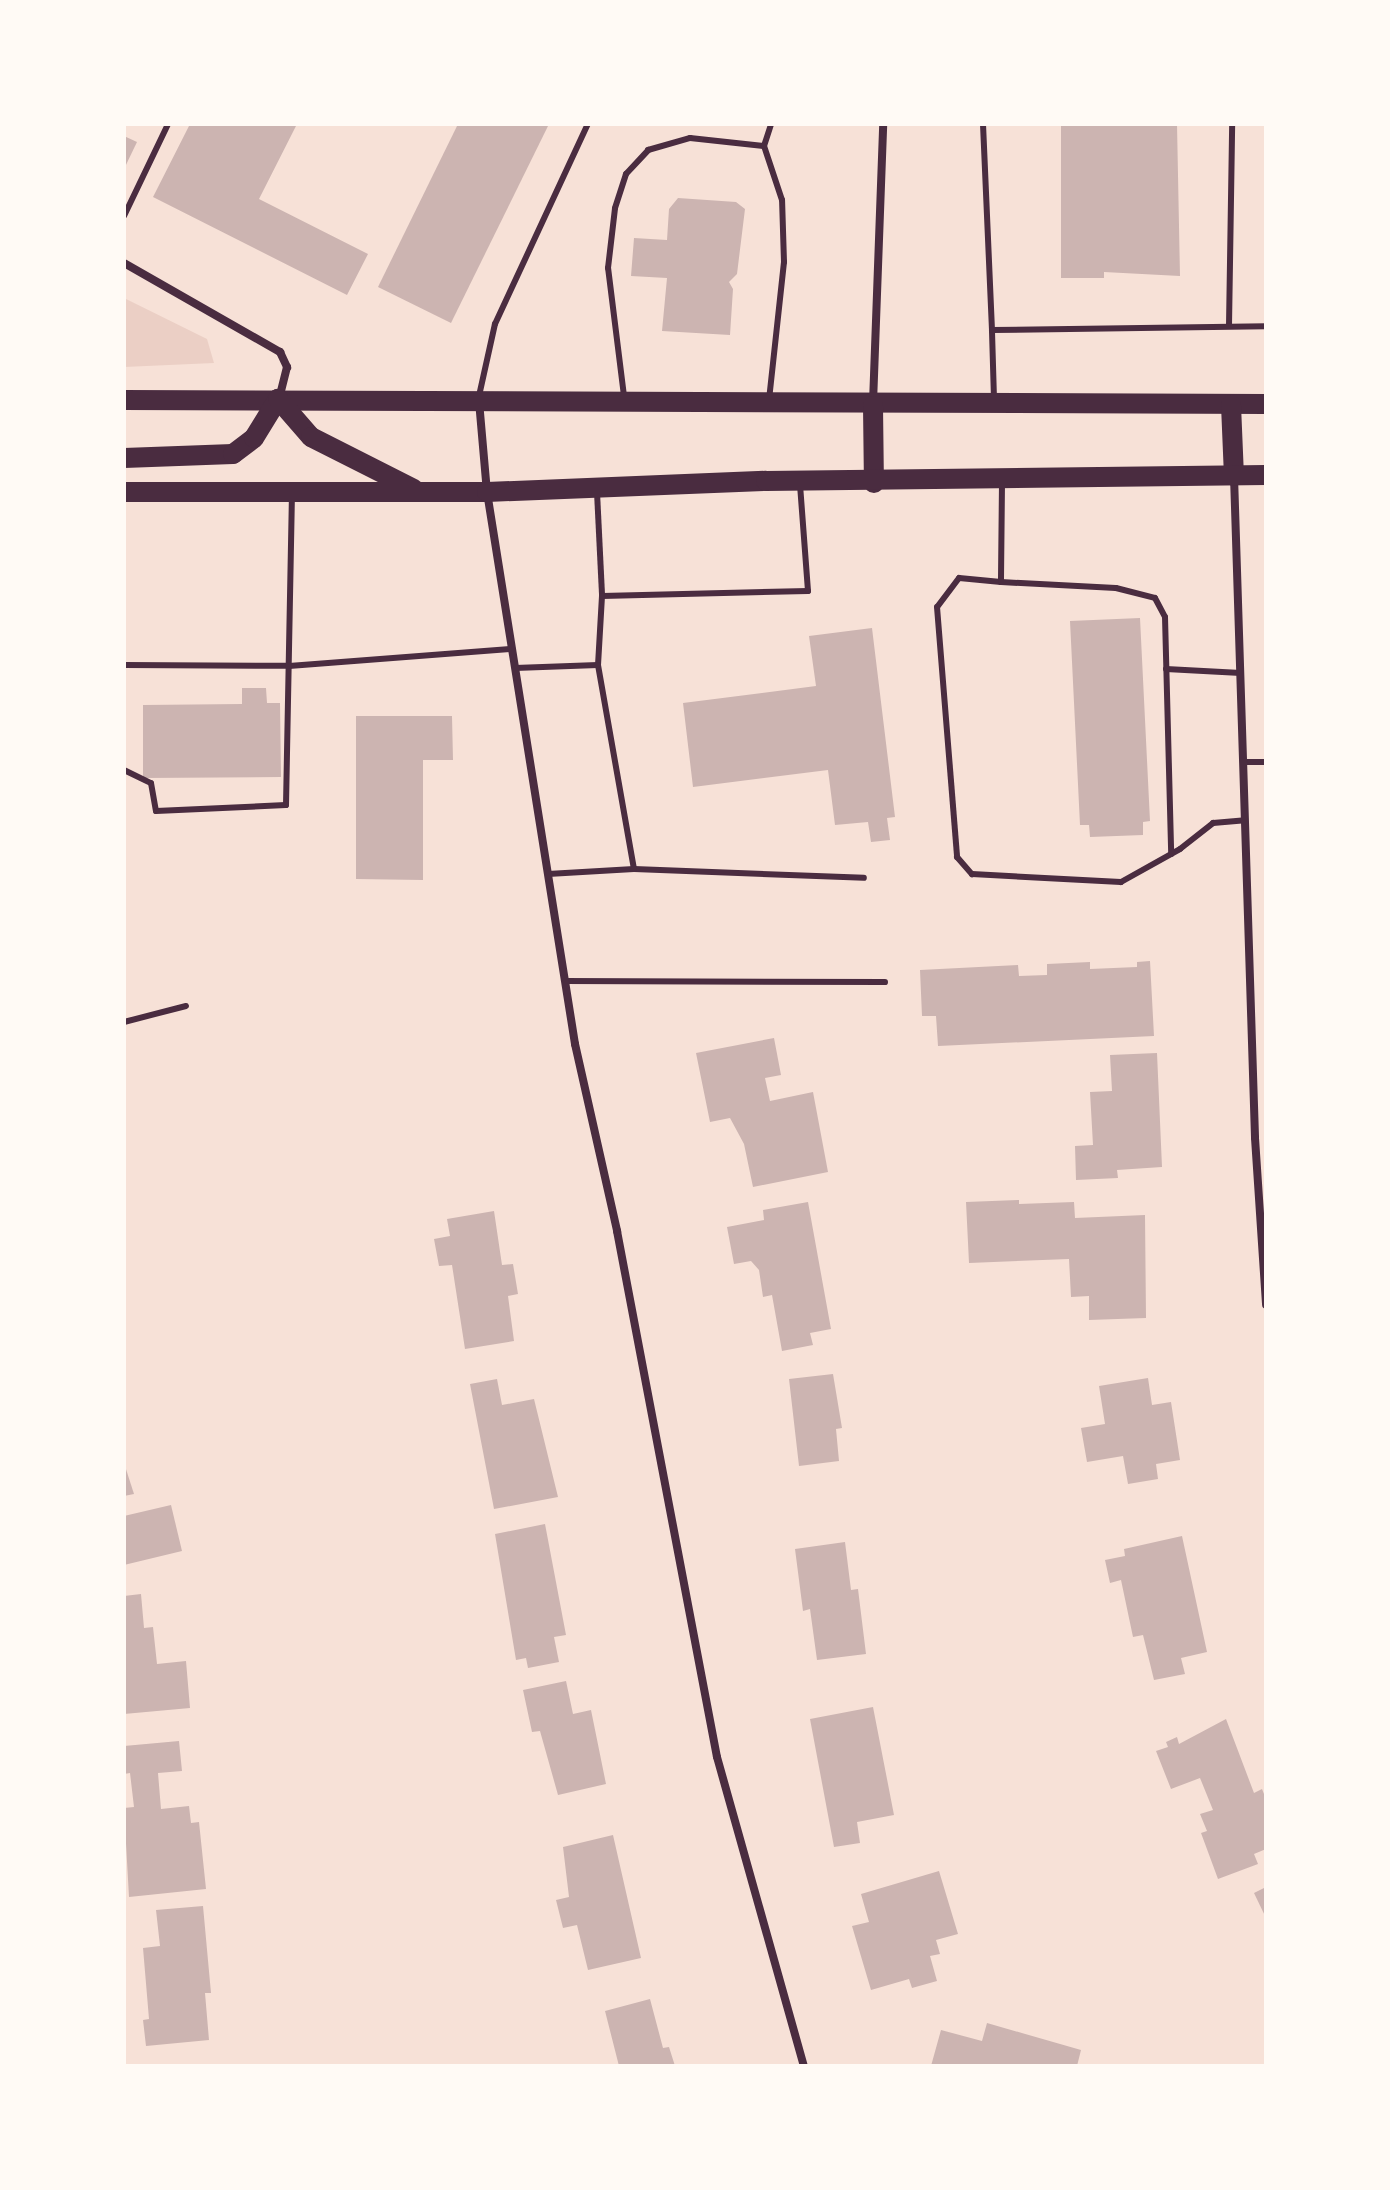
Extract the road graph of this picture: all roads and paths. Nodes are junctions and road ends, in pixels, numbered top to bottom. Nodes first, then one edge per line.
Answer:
1 (168, 124) edge
2 (588, 124) edge
3 (771, 124) edge
4 (883, 124) edge
5 (983, 124) edge
6 (1232, 124) edge
7 (764, 146) junction
8 (124, 216) edge
9 (124, 263) edge
10 (1229, 326) junction
11 (1266, 326) edge
12 (992, 330) junction
13 (278, 399) junction
14 (625, 399) junction
15 (124, 400) edge
16 (479, 400) junction
17 (769, 403) junction
18 (1266, 404) edge
19 (995, 405) junction
20 (1231, 405) junction
21 (873, 406) junction
22 (124, 458) edge
23 (1266, 475) edge
24 (1234, 476) junction
25 (1002, 480) junction
26 (800, 481) junction
27 (874, 483) junction
28 (596, 488) junction
29 (124, 492) edge
30 (292, 492) junction
31 (422, 492) junction
32 (487, 492) junction
33 (1001, 582) junction
34 (602, 596) junction
35 (512, 649) junction
36 (124, 665) edge
37 (598, 665) junction
38 (289, 666) junction
39 (515, 668) junction
40 (1166, 669) junction
41 (1241, 673) junction
42 (1243, 762) junction
43 (1266, 762) edge
44 (124, 770) edge
45 (1245, 820) junction
46 (1171, 854) junction
47 (634, 869) junction
48 (548, 874) junction
49 (864, 878) dead end
50 (565, 981) junction
51 (885, 982) dead end
52 (186, 1006) dead end
53 (124, 1022) edge
54 (1266, 1305) edge
55 (804, 2066) edge

1 - 8 lane
2 - 16 lane
3 - 7 lane
4 - 21 street
5 - 12 lane
6 - 10 lane
7 - 14 lane
7 - 17 lane
9 - 13 street
10 - 11 lane
10 - 12 lane
12 - 19 lane
13 - 15 main road
13 - 16 main road
13 - 22 main road
13 - 31 main road
14 - 16 main road
14 - 17 main road
16 - 32 street
17 - 21 main road
18 - 20 main road
19 - 20 main road
19 - 21 main road
20 - 24 main road
21 - 27 main road
23 - 24 main road
24 - 25 main road
24 - 41 street
25 - 27 main road
25 - 33 lane
26 - 27 main road
26 - 28 main road
26 - 34 lane
28 - 32 main road
28 - 34 lane
29 - 30 main road
30 - 31 main road
30 - 38 lane
31 - 32 main road
32 - 35 street
33 - 40 lane
33 - 46 lane
34 - 37 lane
35 - 38 lane
35 - 39 street
36 - 38 lane
37 - 39 lane
37 - 47 lane
38 - 44 lane
39 - 48 street
40 - 41 lane
40 - 46 lane
41 - 42 street
42 - 43 lane
42 - 45 street
45 - 46 lane
45 - 54 street
47 - 48 lane
47 - 49 lane
48 - 50 street
50 - 51 lane
50 - 55 street
52 - 53 lane

